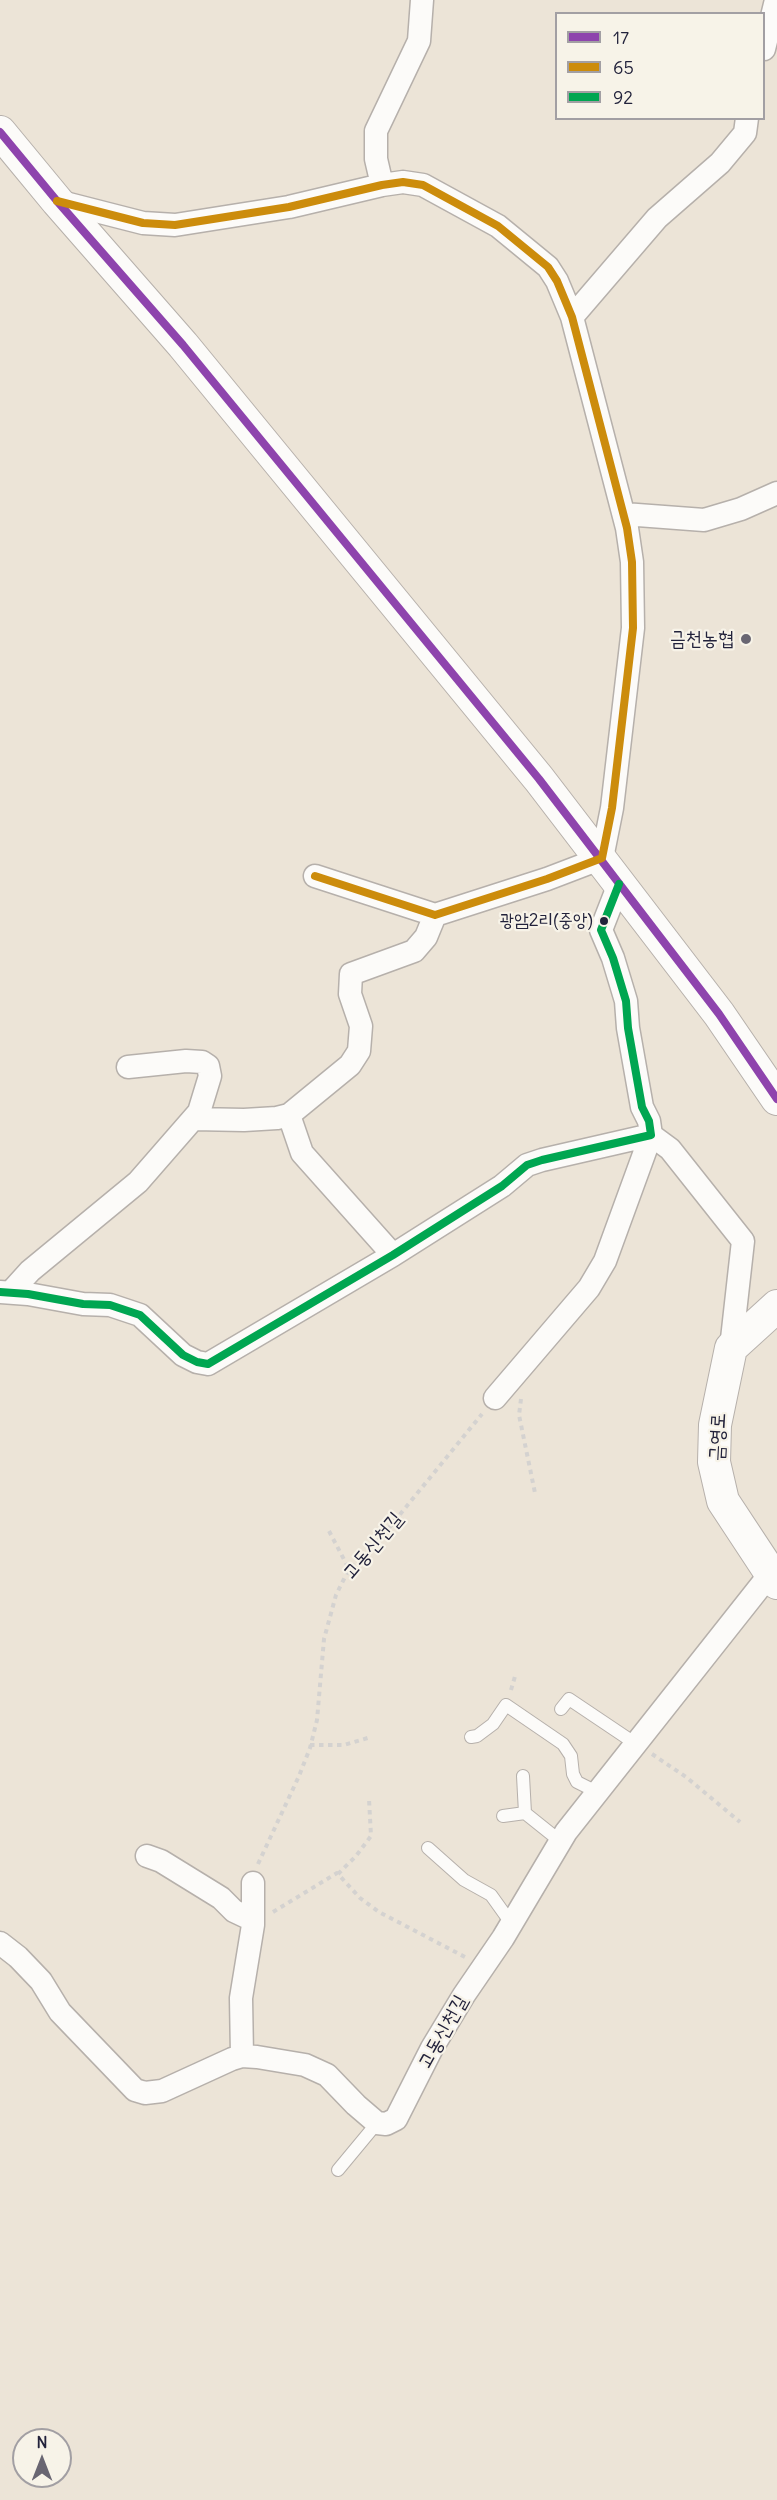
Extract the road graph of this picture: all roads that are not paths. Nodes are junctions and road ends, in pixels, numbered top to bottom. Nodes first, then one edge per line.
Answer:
1 (422, 0) edge
2 (773, 1) edge
3 (765, 44) edge
4 (747, 120) edge
5 (0, 132) edge
6 (381, 185) junction
7 (57, 201) junction
8 (572, 317) junction
9 (777, 493) edge
10 (624, 514) junction
11 (602, 858) junction
12 (315, 876) dead end
13 (619, 884) junction
14 (435, 915) junction
15 (129, 1067) dead end
16 (777, 1099) edge
17 (289, 1115) junction
18 (194, 1119) junction
19 (651, 1135) junction
20 (393, 1254) junction
21 (5, 1292) edge
22 (775, 1307) edge
23 (731, 1348) junction
24 (495, 1398) road end
25 (773, 1578) edge
26 (561, 1709) dead end
27 (471, 1737) dead end
28 (636, 1744) junction
29 (523, 1776) dead end
30 (597, 1792) junction
31 (525, 1813) junction
32 (503, 1816) dead end
33 (560, 1841) junction
34 (428, 1848) dead end
35 (147, 1856) dead end
36 (253, 1882) road end
37 (253, 1920) junction
38 (511, 1923) junction
39 (0, 1943) edge
40 (242, 2056) junction
41 (377, 2123) junction
42 (338, 2170) dead end

1 - 6 street
2 - 3 street
4 - 8 street
5 - 7 street
6 - 7 street
6 - 8 street
7 - 11 street
8 - 10 street
9 - 10 street
10 - 11 street
11 - 13 street
11 - 14 street
12 - 14 street
13 - 16 street
13 - 19 street
14 - 17 street
15 - 18 street
17 - 18 street
17 - 20 street
18 - 21 street
19 - 20 street
19 - 23 street, 금영로
19 - 24 street
20 - 21 street
22 - 23 street
23 - 25 street, 금영로
25 - 28 street, 고동신천길
26 - 28 lane
27 - 30 lane
28 - 30 street, 고동신천길
29 - 31 lane
30 - 33 street, 고동신천길
31 - 32 lane
31 - 33 lane
33 - 38 street, 고동신천길
34 - 38 lane
35 - 37 street
36 - 37 street
37 - 40 street
38 - 41 street, 고동신천길
39 - 40 street
40 - 41 street
41 - 42 lane

